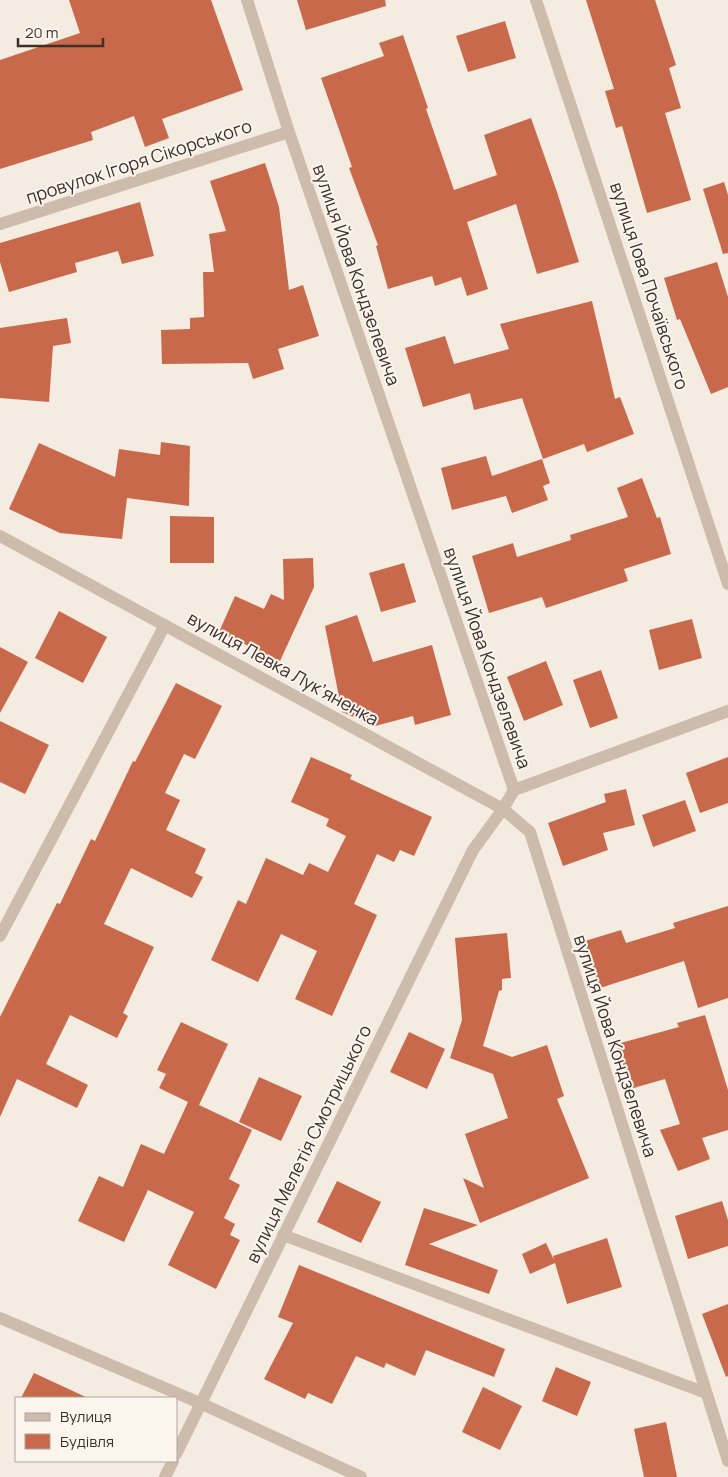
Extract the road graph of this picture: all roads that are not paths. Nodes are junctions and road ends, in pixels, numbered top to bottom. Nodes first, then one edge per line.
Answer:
1 (247, 0) edge
2 (536, 0) edge
3 (289, 132) junction
4 (0, 224) edge
5 (0, 536) edge
6 (728, 584) edge
7 (164, 625) junction
8 (728, 711) edge
9 (514, 790) junction
10 (504, 809) junction
11 (0, 936) edge
12 (283, 1236) junction
13 (0, 1318) edge
14 (706, 1393) junction
15 (200, 1403) junction
16 (178, 1450) edge
17 (172, 1462) edge
18 (728, 1462) edge
19 (165, 1477) edge
20 (361, 1477) edge

1 - 3 street, вулиця Йова Кондзелевича
2 - 6 street, вулиця Іова Почаївського
3 - 4 street, провулок Ігоря Сікорського
3 - 9 street, вулиця Йова Кондзелевича
5 - 7 street, вулиця Левка Лукʼяненка
7 - 10 street, вулиця Левка Лукʼяненка
7 - 11 street
8 - 9 street
9 - 10 street, вулиця Йова Кондзелевича
10 - 12 street, вулиця Мелетія Смотрицького
10 - 14 street, вулиця Йова Кондзелевича
12 - 14 street
12 - 15 street, вулиця Мелетія Смотрицького
13 - 15 street
14 - 18 street, вулиця Йова Кондзелевича
15 - 16 street, вулиця Мелетія Смотрицького
15 - 20 street
17 - 19 street

